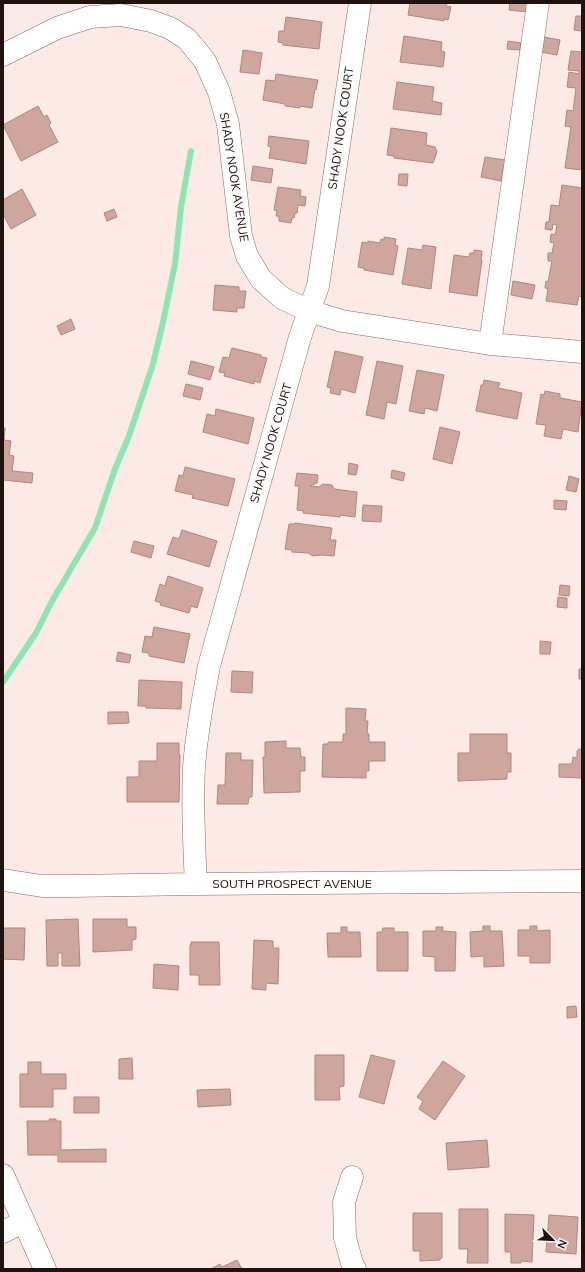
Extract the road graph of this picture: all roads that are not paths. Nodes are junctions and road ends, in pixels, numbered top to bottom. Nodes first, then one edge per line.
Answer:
1 (360, 3) edge
2 (538, 3) edge
3 (3, 55) edge
4 (309, 311) junction
5 (490, 344) junction
6 (582, 352) edge
7 (3, 880) edge
8 (582, 881) edge
9 (196, 884) junction
10 (3, 1175) edge
11 (352, 1177) dead end
12 (23, 1222) junction
13 (3, 1232) edge
14 (45, 1269) edge
15 (355, 1269) edge

1 - 4 street, SHADY NOOK COURT
2 - 5 street
3 - 4 street, SHADY NOOK AVENUE
4 - 5 street, SHADY NOOK AVENUE
4 - 9 street, SHADY NOOK COURT
5 - 6 street, SHADY NOOK AVENUE
7 - 9 street, SOUTH PROSPECT AVENUE
8 - 9 street, SOUTH PROSPECT AVENUE
10 - 12 street
11 - 15 street
12 - 13 street
12 - 14 street

